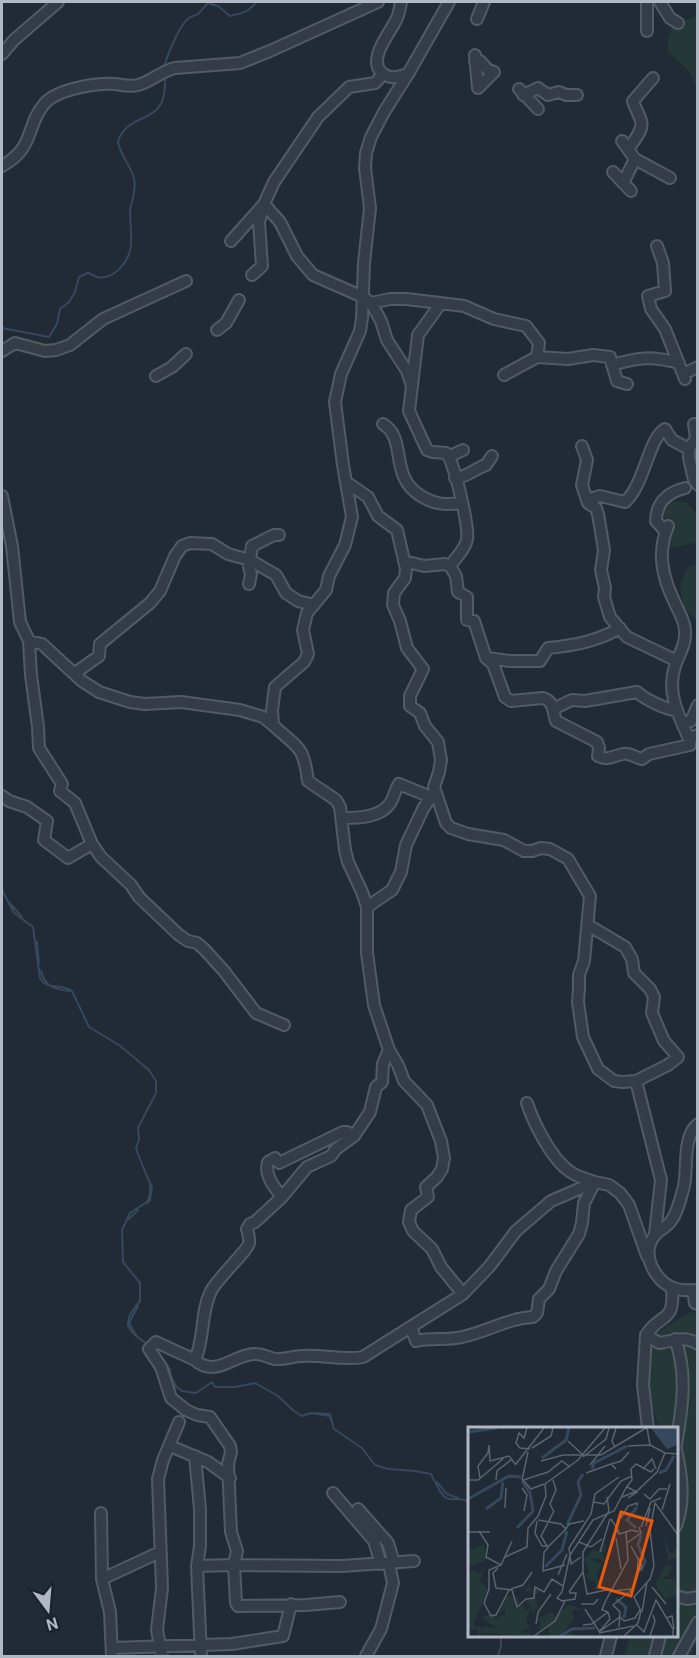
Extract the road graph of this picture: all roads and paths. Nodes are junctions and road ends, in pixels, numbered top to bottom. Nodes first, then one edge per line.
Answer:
1 (58, 2) edge
2 (378, 2) edge
3 (401, 2) edge
4 (449, 2) edge
5 (484, 2) edge
6 (647, 2) edge
7 (660, 2) edge
8 (477, 19) dead end
9 (678, 23) dead end
10 (647, 31) dead end
11 (2, 54) edge
12 (383, 74) junction
13 (408, 74) junction
14 (653, 78) dead end
15 (577, 95) dead end
16 (538, 109) dead end
17 (635, 159) junction
18 (2, 166) edge
19 (613, 172) dead end
20 (670, 178) dead end
21 (264, 204) junction
22 (231, 241) dead end
23 (657, 246) dead end
24 (252, 275) dead end
25 (186, 280) dead end
26 (639, 295) dead end
27 (239, 300) dead end
28 (367, 300) junction
29 (441, 303) junction
30 (651, 309) junction
31 (217, 330) dead end
32 (2, 351) edge
33 (186, 354) dead end
34 (537, 357) junction
35 (612, 366) junction
36 (698, 367) edge
37 (683, 372) junction
38 (156, 375) dead end
39 (504, 375) dead end
40 (627, 384) dead end
41 (412, 386) junction
42 (383, 424) dead end
43 (694, 424) dead end
44 (697, 438) edge
45 (582, 446) dead end
46 (689, 449) junction
47 (463, 450) dead end
48 (450, 456) junction
49 (492, 456) dead end
50 (455, 478) junction
51 (695, 481) edge
52 (346, 482) junction
53 (685, 488) junction
54 (2, 496) edge
55 (681, 501) dead end
56 (462, 503) junction
57 (592, 505) junction
58 (279, 535) dead end
59 (250, 560) junction
60 (404, 561) junction
61 (450, 566) junction
62 (249, 584) dead end
63 (314, 605) junction
64 (620, 628) junction
65 (29, 641) junction
66 (486, 658) junction
67 (677, 661) junction
68 (75, 673) junction
69 (698, 705) edge
70 (553, 710) junction
71 (676, 710) junction
72 (682, 723) junction
73 (273, 724) junction
74 (694, 738) edge
75 (433, 795) junction
76 (2, 796) edge
77 (342, 818) junction
78 (92, 844) junction
79 (367, 907) junction
80 (588, 925) junction
81 (284, 1025) dead end
82 (389, 1050) junction
83 (404, 1081) junction
84 (636, 1081) junction
85 (382, 1082) junction
86 (528, 1103) dead end
87 (698, 1124) edge
88 (354, 1136) junction
89 (595, 1182) junction
90 (282, 1197) junction
91 (655, 1234) junction
92 (647, 1256) junction
93 (672, 1288) junction
94 (463, 1293) junction
95 (698, 1304) edge
96 (411, 1327) junction
97 (646, 1335) junction
98 (675, 1339) junction
99 (698, 1344) edge
100 (195, 1360) junction
101 (180, 1422) dead end
102 (648, 1427) edge
103 (678, 1429) edge
104 (170, 1446) junction
105 (195, 1456) junction
106 (678, 1465) edge
107 (230, 1478) junction
108 (333, 1493) dead end
109 (358, 1509) dead end
110 (101, 1513) dead end
111 (678, 1521) edge
112 (160, 1552) junction
113 (414, 1561) dead end
114 (388, 1564) junction
115 (234, 1565) junction
116 (197, 1566) junction
117 (102, 1579) junction
118 (678, 1597) edge
119 (698, 1597) edge
120 (340, 1602) dead end
121 (291, 1604) junction
122 (698, 1622) edge
123 (611, 1637) edge
124 (660, 1637) edge
125 (201, 1645) junction
126 (161, 1651) edge
127 (112, 1652) edge
128 (201, 1656) edge
129 (366, 1656) edge
130 (606, 1656) edge
131 (655, 1656) edge
132 (680, 1656) edge

1 - 11 street
2 - 18 street
3 - 12 street
4 - 13 street
5 - 8 street
6 - 10 street
7 - 9 street
12 - 13 street
12 - 21 street
13 - 28 street
14 - 17 street
15 - 16 street
17 - 19 street
17 - 20 street
21 - 22 street
21 - 24 street
21 - 28 street
23 - 30 street
25 - 32 street
26 - 30 street
27 - 31 street
28 - 29 street
28 - 41 street
28 - 52 street
29 - 34 street
29 - 41 street
30 - 37 street
33 - 38 street
34 - 35 street
34 - 39 street
35 - 37 street
35 - 40 street
36 - 37 street
41 - 48 street
42 - 56 street
43 - 44 street
44 - 46 street
45 - 57 street
46 - 51 street
46 - 57 street
47 - 48 street
48 - 50 street
49 - 50 street
50 - 56 street
51 - 53 street
52 - 60 street
52 - 63 street
53 - 55 street
53 - 67 street
54 - 65 street
56 - 61 street
57 - 64 street
58 - 59 street
59 - 62 street
59 - 63 street
59 - 68 street
60 - 61 street
60 - 75 street
61 - 66 street
63 - 73 street
64 - 66 street
64 - 67 street
65 - 68 street
65 - 78 street
66 - 70 street
67 - 71 street
68 - 73 street
69 - 72 street
70 - 71 street
70 - 74 street
71 - 72 street
72 - 74 street
73 - 77 street
75 - 77 street
75 - 79 street
75 - 80 street
76 - 78 street
77 - 79 street
78 - 81 street
79 - 82 street
80 - 84 street
80 - 84 street
82 - 83 street
82 - 85 street
83 - 85 street
83 - 94 street
84 - 91 street
85 - 88 street
86 - 89 street
87 - 91 street
88 - 90 street
88 - 90 street
89 - 92 street
89 - 94 street
89 - 96 street
90 - 100 street
91 - 92 street
92 - 93 street
93 - 95 street
93 - 97 street
94 - 96 street
96 - 100 street
97 - 98 street
97 - 102 street
98 - 99 street
98 - 103 street
100 - 107 street
101 - 104 street
104 - 105 street
104 - 112 street
105 - 107 street
105 - 116 street
106 - 111 street
107 - 115 street
108 - 114 street
109 - 114 street
110 - 117 street
112 - 117 street
112 - 126 street
113 - 114 street
114 - 115 street
114 - 129 street
115 - 116 street
115 - 121 street
116 - 125 street
117 - 127 street
118 - 119 street
120 - 121 street
121 - 125 street
122 - 132 street
123 - 130 street
124 - 131 street
125 - 126 street
125 - 128 street
126 - 127 street

